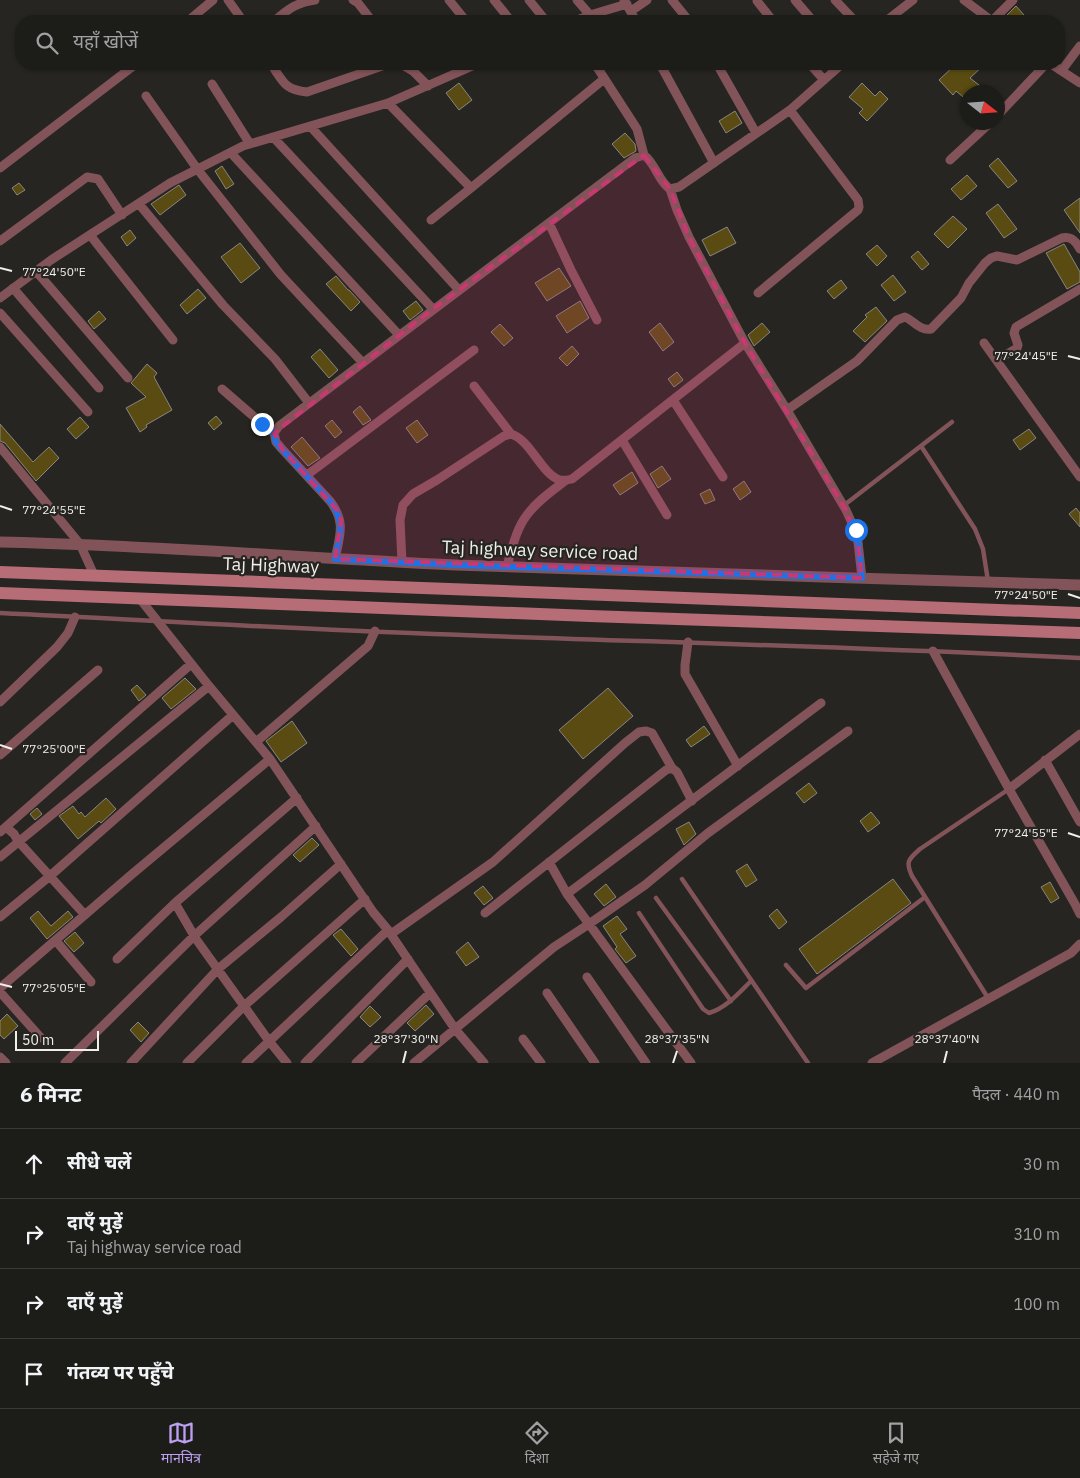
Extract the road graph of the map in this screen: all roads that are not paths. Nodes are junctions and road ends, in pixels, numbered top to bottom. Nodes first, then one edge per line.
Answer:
1 (214, 0) edge
2 (228, 0) edge
3 (314, 0) edge
4 (354, 0) edge
5 (448, 0) edge
6 (494, 0) edge
7 (529, 0) edge
8 (577, 0) edge
9 (647, 0) edge
10 (672, 0) edge
11 (794, 0) edge
12 (835, 0) edge
13 (913, 0) edge
14 (965, 0) edge
15 (1013, 0) edge
16 (756, 1) edge
17 (296, 2) edge
18 (627, 5) edge
19 (195, 15) edge
20 (239, 15) edge
21 (281, 15) edge
22 (367, 15) edge
23 (461, 15) edge
24 (506, 15) edge
25 (541, 15) edge
26 (590, 15) joint
27 (685, 15) edge
28 (769, 15) edge
29 (808, 15) edge
30 (849, 15) edge
31 (894, 15) edge
32 (984, 15) edge
33 (998, 15) edge
34 (1080, 46) edge
35 (1065, 66) edge
36 (128, 70) edge
37 (276, 70) edge
38 (373, 70) edge
39 (413, 70) edge
40 (464, 70) edge
41 (599, 70) edge
42 (663, 70) edge
43 (720, 70) edge
44 (815, 70) edge
45 (835, 70) edge
46 (1040, 70) edge
47 (1062, 70) edge
48 (604, 79) junction
49 (824, 80) junction
50 (1080, 83) edge
51 (212, 84) dead end
52 (428, 86) junction
53 (146, 96) dead end
54 (388, 103) junction
55 (1005, 108) edge
56 (790, 110) junction
57 (310, 126) junction
58 (982, 130) edge
59 (756, 133) junction
60 (272, 137) junction
61 (250, 144) junction
62 (231, 153) junction
63 (644, 155) junction
64 (950, 160) dead end
65 (714, 163) junction
66 (0, 168) edge
67 (198, 170) junction
68 (471, 188) junction
69 (670, 188) junction
70 (139, 204) junction
71 (122, 215) junction
72 (431, 220) dead end
73 (549, 222) junction
74 (90, 235) junction
75 (0, 242) edge
76 (1080, 249) edge
77 (36, 271) junction
78 (13, 288) junction
79 (1080, 289) edge
80 (460, 290) junction
81 (758, 293) dead end
82 (0, 298) edge
83 (434, 309) junction
84 (0, 313) edge
85 (597, 320) dead end
86 (399, 335) junction
87 (173, 340) dead end
88 (984, 342) dead end
89 (745, 343) junction
90 (474, 350) dead end
91 (997, 360) junction
92 (363, 363) junction
93 (128, 378) dead end
94 (474, 386) dead end
95 (99, 388) dead end
96 (222, 389) dead end
97 (673, 400) junction
98 (309, 403) junction
99 (787, 410) junction
100 (88, 412) dead end
101 (952, 422) dead end
102 (274, 433) junction
103 (511, 434) junction
104 (622, 440) junction
105 (921, 446) junction
106 (0, 447) edge
107 (307, 475) junction
108 (723, 477) dead end
109 (1080, 477) edge
110 (565, 481) junction
111 (844, 506) junction
112 (667, 515) dead end
113 (0, 542) edge
114 (80, 544) junction
115 (335, 559) junction
116 (402, 562) junction
117 (507, 566) junction
118 (0, 572) edge
119 (94, 575) junction
120 (862, 578) junction
121 (988, 582) junction
122 (1080, 585) edge
123 (0, 593) edge
124 (140, 599) junction
125 (0, 613) edge
126 (1080, 613) edge
127 (75, 617) junction
128 (157, 621) junction
129 (375, 631) junction
130 (1080, 633) edge
131 (688, 642) junction
132 (933, 651) junction
133 (1080, 658) edge
134 (191, 664) junction
135 (98, 670) dead end
136 (209, 686) junction
137 (0, 702) edge
138 (822, 703) dead end
139 (233, 715) junction
140 (848, 731) dead end
141 (1078, 739) edge
142 (256, 742) junction
143 (0, 755) edge
144 (270, 759) junction
145 (1045, 760) junction
146 (738, 766) junction
147 (672, 768) junction
148 (1009, 789) junction
149 (297, 798) junction
150 (692, 800) junction
151 (1080, 822) edge
152 (316, 826) junction
153 (3, 830) edge
154 (18, 841) junction
155 (0, 857) edge
156 (549, 862) junction
157 (341, 864) junction
158 (50, 876) junction
159 (682, 879) dead end
160 (567, 894) junction
161 (925, 897) junction
162 (656, 898) dead end
163 (365, 900) junction
164 (175, 903) junction
165 (485, 913) dead end
166 (639, 913) dead end
167 (1080, 914) edge
168 (85, 915) junction
169 (0, 917) edge
170 (589, 924) junction
171 (389, 932) junction
172 (194, 936) junction
173 (56, 941) junction
174 (1080, 944) edge
175 (117, 959) dead end
176 (408, 959) junction
177 (786, 965) dead end
178 (218, 969) junction
179 (587, 977) dead end
180 (751, 981) junction
181 (91, 982) dead end
182 (0, 988) edge
183 (0, 992) edge
184 (430, 993) junction
185 (547, 993) dead end
186 (988, 998) junction
187 (731, 1001) junction
188 (244, 1006) junction
189 (455, 1029) junction
190 (40, 1038) dead end
191 (524, 1039) dead end
192 (269, 1041) junction
193 (0, 1057) edge
194 (6, 1063) edge
195 (65, 1063) edge
196 (131, 1063) edge
197 (187, 1063) edge
198 (246, 1063) edge
199 (287, 1063) edge
200 (305, 1063) edge
201 (356, 1063) edge
202 (414, 1063) edge
203 (484, 1063) edge
204 (541, 1063) edge
205 (596, 1063) edge
206 (646, 1063) edge
207 (691, 1063) edge
208 (808, 1063) edge
209 (872, 1063) edge

1 - 19 street
2 - 20 street
3 - 17 street
4 - 22 street
5 - 23 street
6 - 24 street
7 - 25 street
8 - 26 street
9 - 18 street
10 - 27 street
11 - 29 street
12 - 30 street
13 - 31 street
14 - 32 street
15 - 33 street
16 - 28 street
17 - 21 street
18 - 26 street
34 - 35 street
36 - 66 street
37 - 38 street
39 - 52 street
40 - 52 street
41 - 48 street
42 - 65 street
43 - 59 street
44 - 49 street
45 - 49 street
46 - 55 street
47 - 50 street
48 - 63 street
48 - 68 street
49 - 56 street
51 - 61 street
52 - 54 street
53 - 67 street
54 - 57 street
54 - 68 street
56 - 59 street
56 - 81 street
57 - 60 street
57 - 80 street
58 - 64 street
59 - 65 street
60 - 61 street
60 - 83 street
61 - 62 street
62 - 67 street
62 - 86 street
63 - 69 street
63 - 73 street
65 - 69 street
67 - 70 street
67 - 92 street
68 - 72 street
69 - 89 street
70 - 71 street
70 - 98 street
71 - 74 street
71 - 75 street
73 - 80 street
73 - 85 street
74 - 77 street
74 - 87 street
76 - 99 street
77 - 78 street
77 - 93 street
78 - 82 street
78 - 95 street
79 - 91 street
80 - 83 street
83 - 86 street
84 - 100 street
86 - 92 street
88 - 91 street
89 - 97 street
89 - 99 street
90 - 107 street
91 - 109 street
92 - 98 street
94 - 103 street
96 - 102 street
97 - 104 street
97 - 108 street
98 - 102 street
99 - 111 street
101 - 105 lane
102 - 107 street
103 - 110 street
103 - 116 street
104 - 110 street
104 - 112 street
105 - 111 lane
105 - 121 lane
106 - 114 street
107 - 115 street
110 - 117 street
111 - 120 street
113 - 114 street, Taj highway service road
114 - 115 street, Taj highway service road
114 - 119 street
115 - 116 street, Taj highway service road
116 - 117 street, Taj highway service road
117 - 120 street, Taj highway service road
118 - 119 main road, Taj Highway
119 - 126 main road, Taj Highway
120 - 121 street, Taj highway service road
121 - 122 street, Taj highway service road
123 - 124 main road
124 - 128 street
124 - 130 main road
125 - 127 lane
127 - 128 lane
127 - 137 street
128 - 129 lane
128 - 134 street
129 - 131 lane
129 - 142 street
131 - 132 lane
131 - 146 street
132 - 133 lane
132 - 148 street
134 - 136 street
134 - 153 street
135 - 143 street
136 - 139 street
136 - 154 street
138 - 146 street
139 - 142 street
139 - 158 street
140 - 170 street
141 - 145 street
142 - 144 street
144 - 149 street
144 - 168 street
145 - 148 street
145 - 151 street
146 - 150 street
147 - 150 street
147 - 156 street
147 - 171 street
148 - 161 lane
148 - 167 street
149 - 152 street
149 - 164 street
150 - 160 street
152 - 157 street
152 - 172 street
153 - 154 street
154 - 155 street
154 - 158 street
156 - 160 street
156 - 165 street
157 - 163 street
157 - 178 street
158 - 168 street
158 - 169 street
159 - 180 lane
160 - 170 street
161 - 177 lane
161 - 186 lane
162 - 187 lane
163 - 171 street
163 - 188 street
164 - 172 street
164 - 175 street
166 - 187 lane
168 - 173 street
170 - 189 street
170 - 207 street
171 - 176 street
171 - 192 street
172 - 178 street
172 - 195 street
173 - 181 street
173 - 182 street
174 - 186 street
176 - 184 street
176 - 200 street
178 - 188 street
178 - 196 street
179 - 206 street
180 - 187 lane
180 - 208 lane
183 - 190 street
184 - 189 street
184 - 201 street
185 - 205 street
186 - 209 street
188 - 192 street
188 - 197 street
189 - 202 street
189 - 203 street
191 - 204 street
192 - 198 street
192 - 199 street
193 - 194 street

